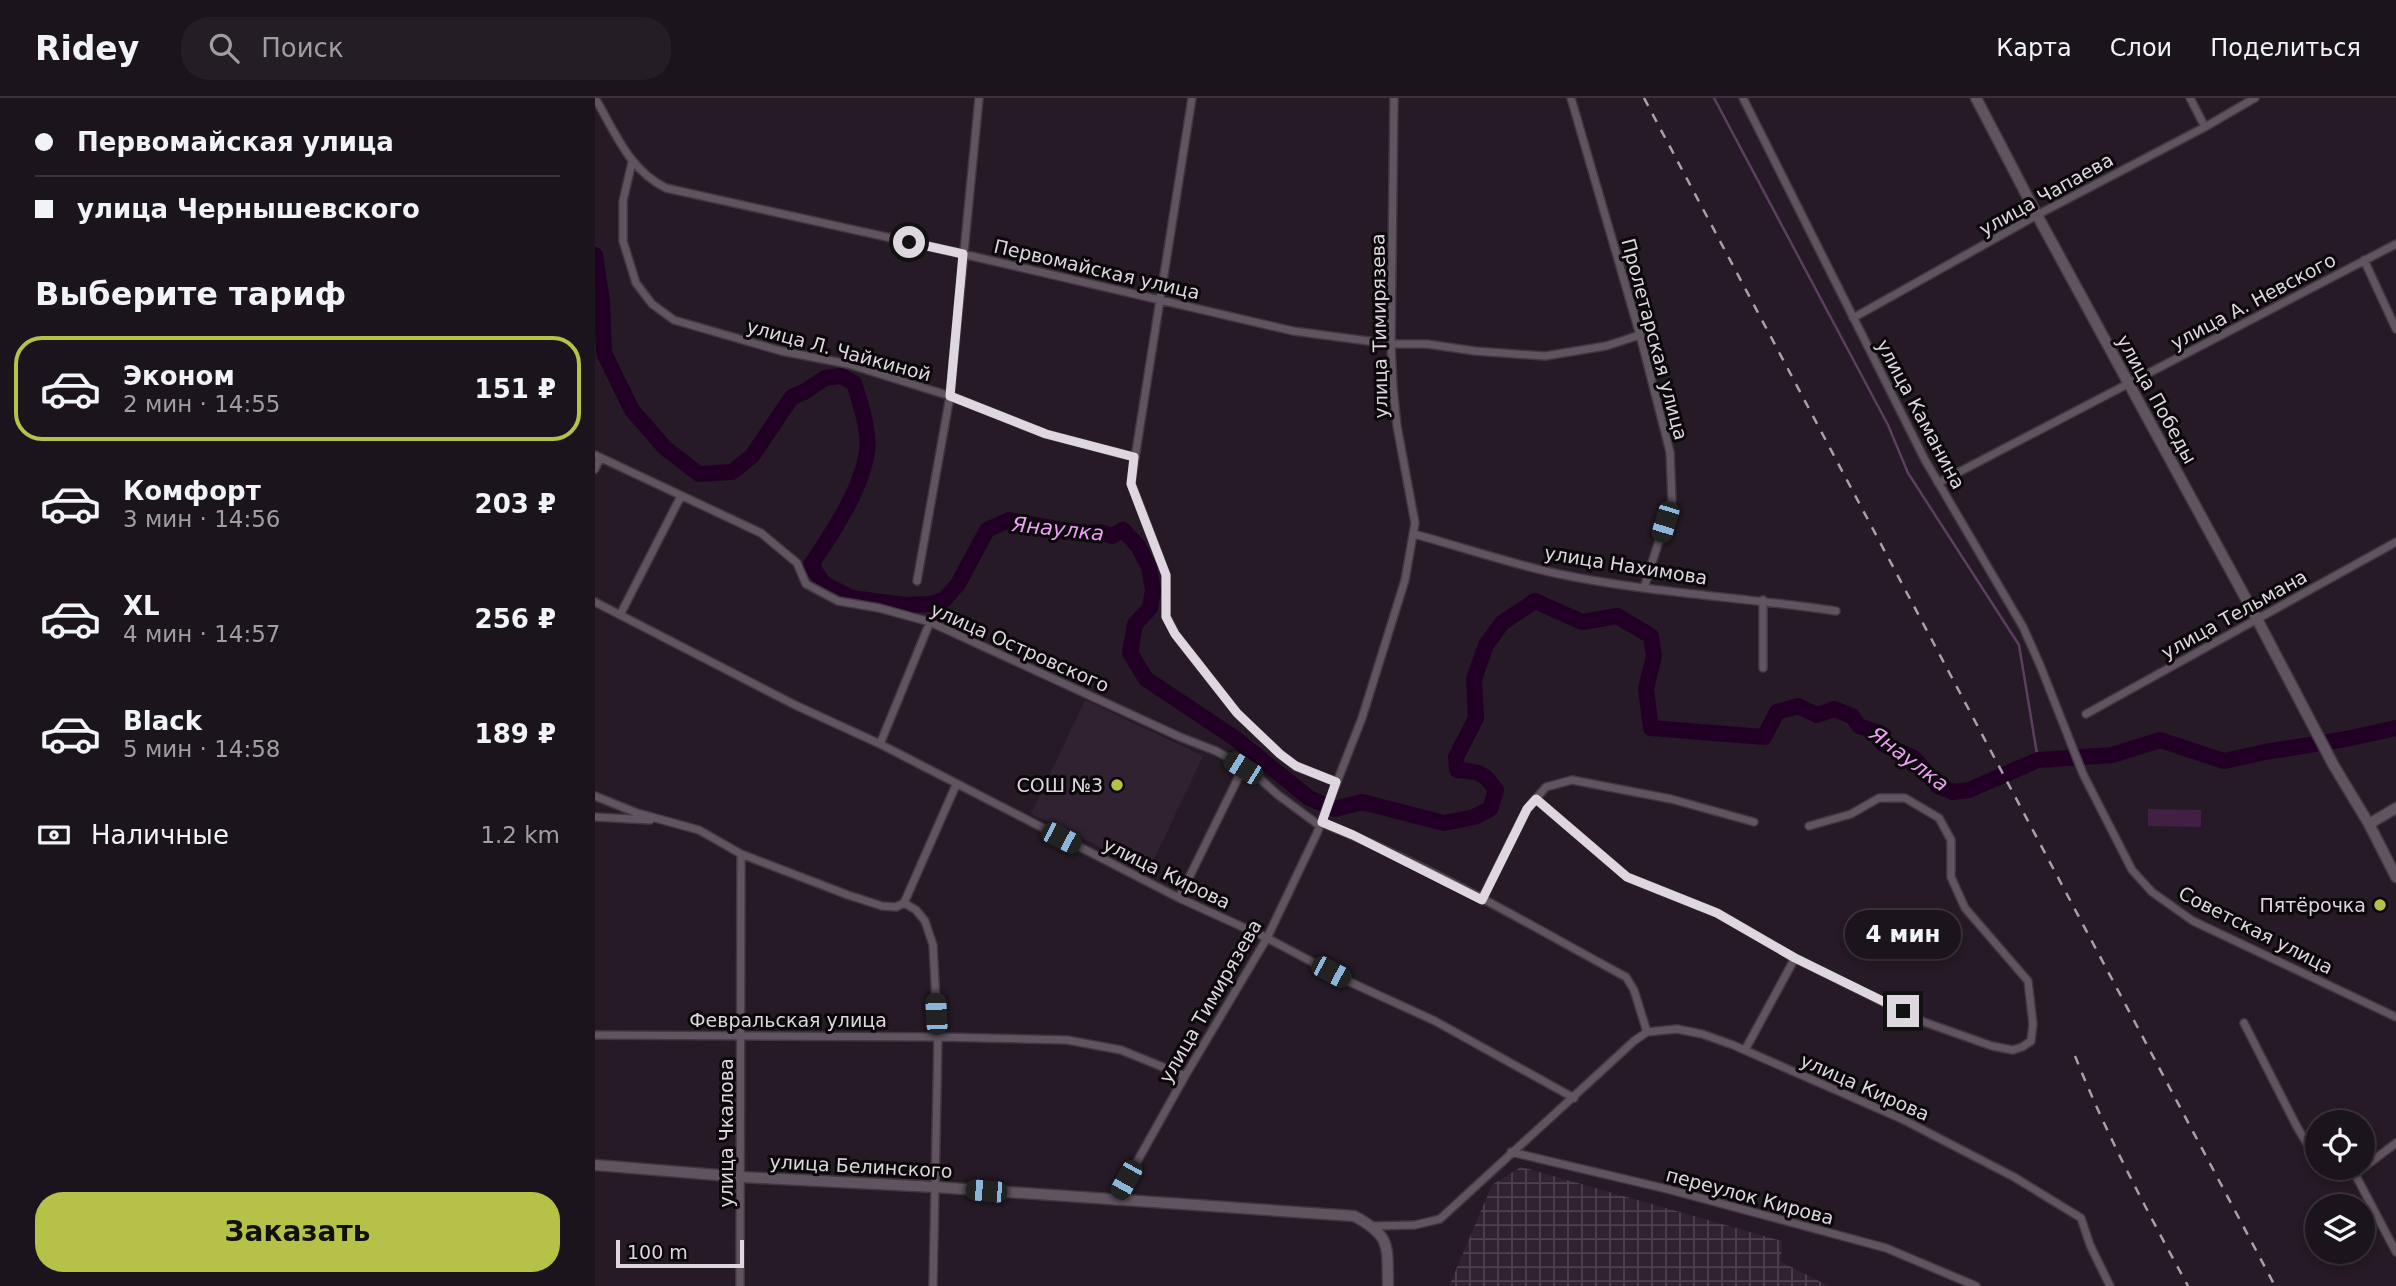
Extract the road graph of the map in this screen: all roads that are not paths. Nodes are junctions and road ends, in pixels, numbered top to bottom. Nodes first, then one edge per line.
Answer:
1 (595, 98) edge
2 (979, 98) edge
3 (1192, 98) edge
4 (1394, 98) edge
5 (1571, 98) edge
6 (1743, 98) edge
7 (1976, 98) edge
8 (2190, 98) edge
9 (2255, 98) edge
10 (2205, 127) junction
11 (632, 162) junction
12 (2037, 215) junction
13 (2396, 244) edge
14 (963, 254) junction
15 (2364, 260) junction
16 (1161, 301) junction
17 (1853, 318) junction
18 (2396, 329) edge
19 (1640, 335) junction
20 (1391, 344) junction
21 (2129, 384) junction
22 (950, 396) junction
23 (598, 456) edge
24 (1134, 457) junction
25 (595, 469) edge
26 (1938, 483) junction
27 (681, 496) junction
28 (1414, 534) junction
29 (2396, 542) edge
30 (917, 581) dead end
31 (1644, 588) junction
32 (1763, 600) junction
33 (595, 602) edge
34 (1836, 611) dead end
35 (620, 615) junction
36 (2257, 619) junction
37 (930, 622) junction
38 (1763, 668) dead end
39 (2086, 713) dead end
40 (880, 744) junction
41 (1243, 768) junction
42 (2083, 774) joint
43 (1336, 782) junction
44 (957, 785) junction
45 (595, 796) edge
46 (1536, 799) junction
47 (2396, 808) edge
48 (595, 817) edge
49 (668, 821) junction
50 (1754, 822) dead end
51 (1321, 824) junction
52 (2369, 824) junction
53 (1809, 825) dead end
54 (741, 853) junction
55 (2396, 877) edge
56 (1179, 898) junction
57 (1482, 900) junction
58 (904, 903) junction
59 (1267, 938) junction
60 (1795, 958) junction
61 (2396, 1017) edge
62 (2244, 1023) dead end
63 (1647, 1032) junction
64 (595, 1035) edge
65 (742, 1036) junction
66 (938, 1037) junction
67 (1745, 1050) junction
68 (1185, 1076) junction
69 (1574, 1098) junction
70 (2305, 1140) edge
71 (2396, 1143) edge
72 (1511, 1152) junction
73 (2375, 1159) edge
74 (595, 1165) edge
75 (742, 1177) junction
76 (2358, 1180) edge
77 (935, 1187) junction
78 (1115, 1201) junction
79 (1374, 1226) junction
80 (2396, 1252) edge
81 (2105, 1284) edge
82 (740, 1286) edge
83 (933, 1286) edge
84 (1388, 1286) edge
85 (1976, 1286) edge

1 - 11 street, Первомайская улица
2 - 14 street
3 - 16 street
4 - 20 street, улица Тимирязева
5 - 19 street, Пролетарская улица
6 - 17 street, улица Каманина
7 - 12 street, улица Победы
8 - 10 street
9 - 10 street, улица Чапаева
10 - 12 street, улица Чапаева
11 - 14 street, Первомайская улица
11 - 22 street, улица Л. Чайкиной
12 - 17 street, улица Чапаева
12 - 21 street, улица Победы
13 - 15 street, улица А. Невского
14 - 16 street, Первомайская улица
14 - 22 street
15 - 18 street
15 - 21 street, улица А. Невского
16 - 20 street, Первомайская улица
16 - 24 street
17 - 26 street, улица Каманина
19 - 20 street, Первомайская улица
19 - 31 street, Пролетарская улица
20 - 28 street, улица Тимирязева
21 - 26 street, улица А. Невского
21 - 36 street, улица Победы
22 - 24 street, улица Л. Чайкиной
22 - 30 street
23 - 25 street
23 - 27 street, улица Островского
24 - 43 street
26 - 42 street, улица Каманина
27 - 35 street
27 - 37 street, улица Островского
28 - 31 street, улица Нахимова
28 - 43 street, улица Тимирязева
29 - 36 street, улица Тельмана
31 - 32 street, улица Нахимова
32 - 34 street, улица Нахимова
32 - 38 street
33 - 35 street, улица Кирова
35 - 40 street, улица Кирова
36 - 39 street, улица Тельмана
36 - 52 street, улица Победы
37 - 40 street
37 - 41 street, улица Островского
40 - 44 street, улица Кирова
41 - 51 street, улица Островского
41 - 56 street
42 - 61 street, Советская улица
43 - 51 street, улица Тимирязева
44 - 56 street, улица Кирова
44 - 58 street
45 - 49 street
46 - 50 street
46 - 57 street
46 - 60 street
47 - 52 street
48 - 49 street
49 - 54 street
51 - 57 street, улица Островского
51 - 59 street, улица Тимирязева
52 - 55 street
53 - 60 street
54 - 58 street
54 - 65 street, улица Чкалова
56 - 59 street, улица Кирова
57 - 63 street, улица Островского
58 - 66 street
59 - 68 street, улица Тимирязева
59 - 69 street, улица Кирова
60 - 67 street
62 - 70 street
63 - 67 street, улица Кирова
63 - 69 street
64 - 65 street, Февральская улица
65 - 66 street, Февральская улица
65 - 75 street, улица Чкалова
66 - 68 street, Февральская улица
66 - 77 street
67 - 81 street, улица Кирова
68 - 78 street, улица Тимирязева
69 - 72 street
71 - 73 street
72 - 79 street
72 - 85 street, переулок Кирова
74 - 75 street, улица Белинского
75 - 77 street, улица Белинского
75 - 82 street, улица Чкалова
76 - 80 street
77 - 78 street, улица Белинского
77 - 83 street
78 - 79 street, улица Белинского
79 - 84 street

